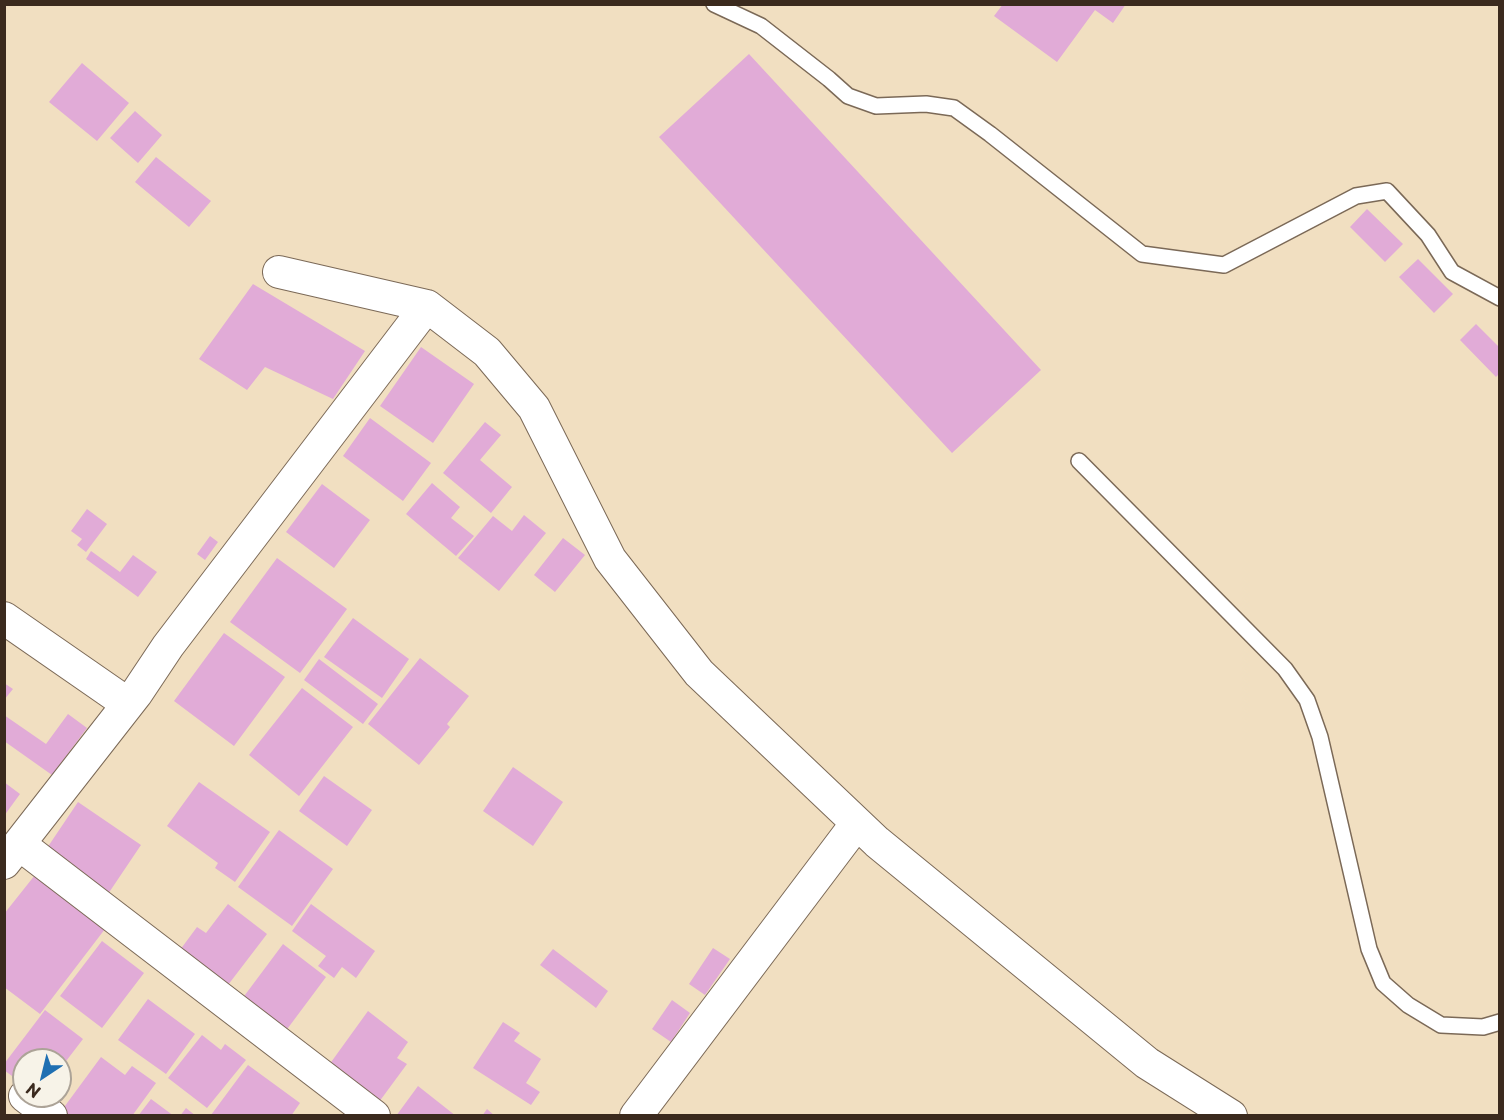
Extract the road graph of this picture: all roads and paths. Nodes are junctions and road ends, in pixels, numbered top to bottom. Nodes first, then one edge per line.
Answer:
1 (714, 4) edge
2 (279, 272) dead end
3 (1500, 298) edge
4 (427, 306) junction
5 (1079, 461) dead end
6 (4, 618) edge
7 (128, 704) junction
8 (857, 823) junction
9 (12, 853) edge
10 (1500, 1022) edge
11 (374, 1116) edge
12 (636, 1116) edge
13 (1231, 1116) edge

1 - 3 lane
2 - 4 street
4 - 7 street
4 - 8 street
5 - 10 lane
6 - 7 street
7 - 9 street
8 - 12 street
8 - 13 street
9 - 11 street

